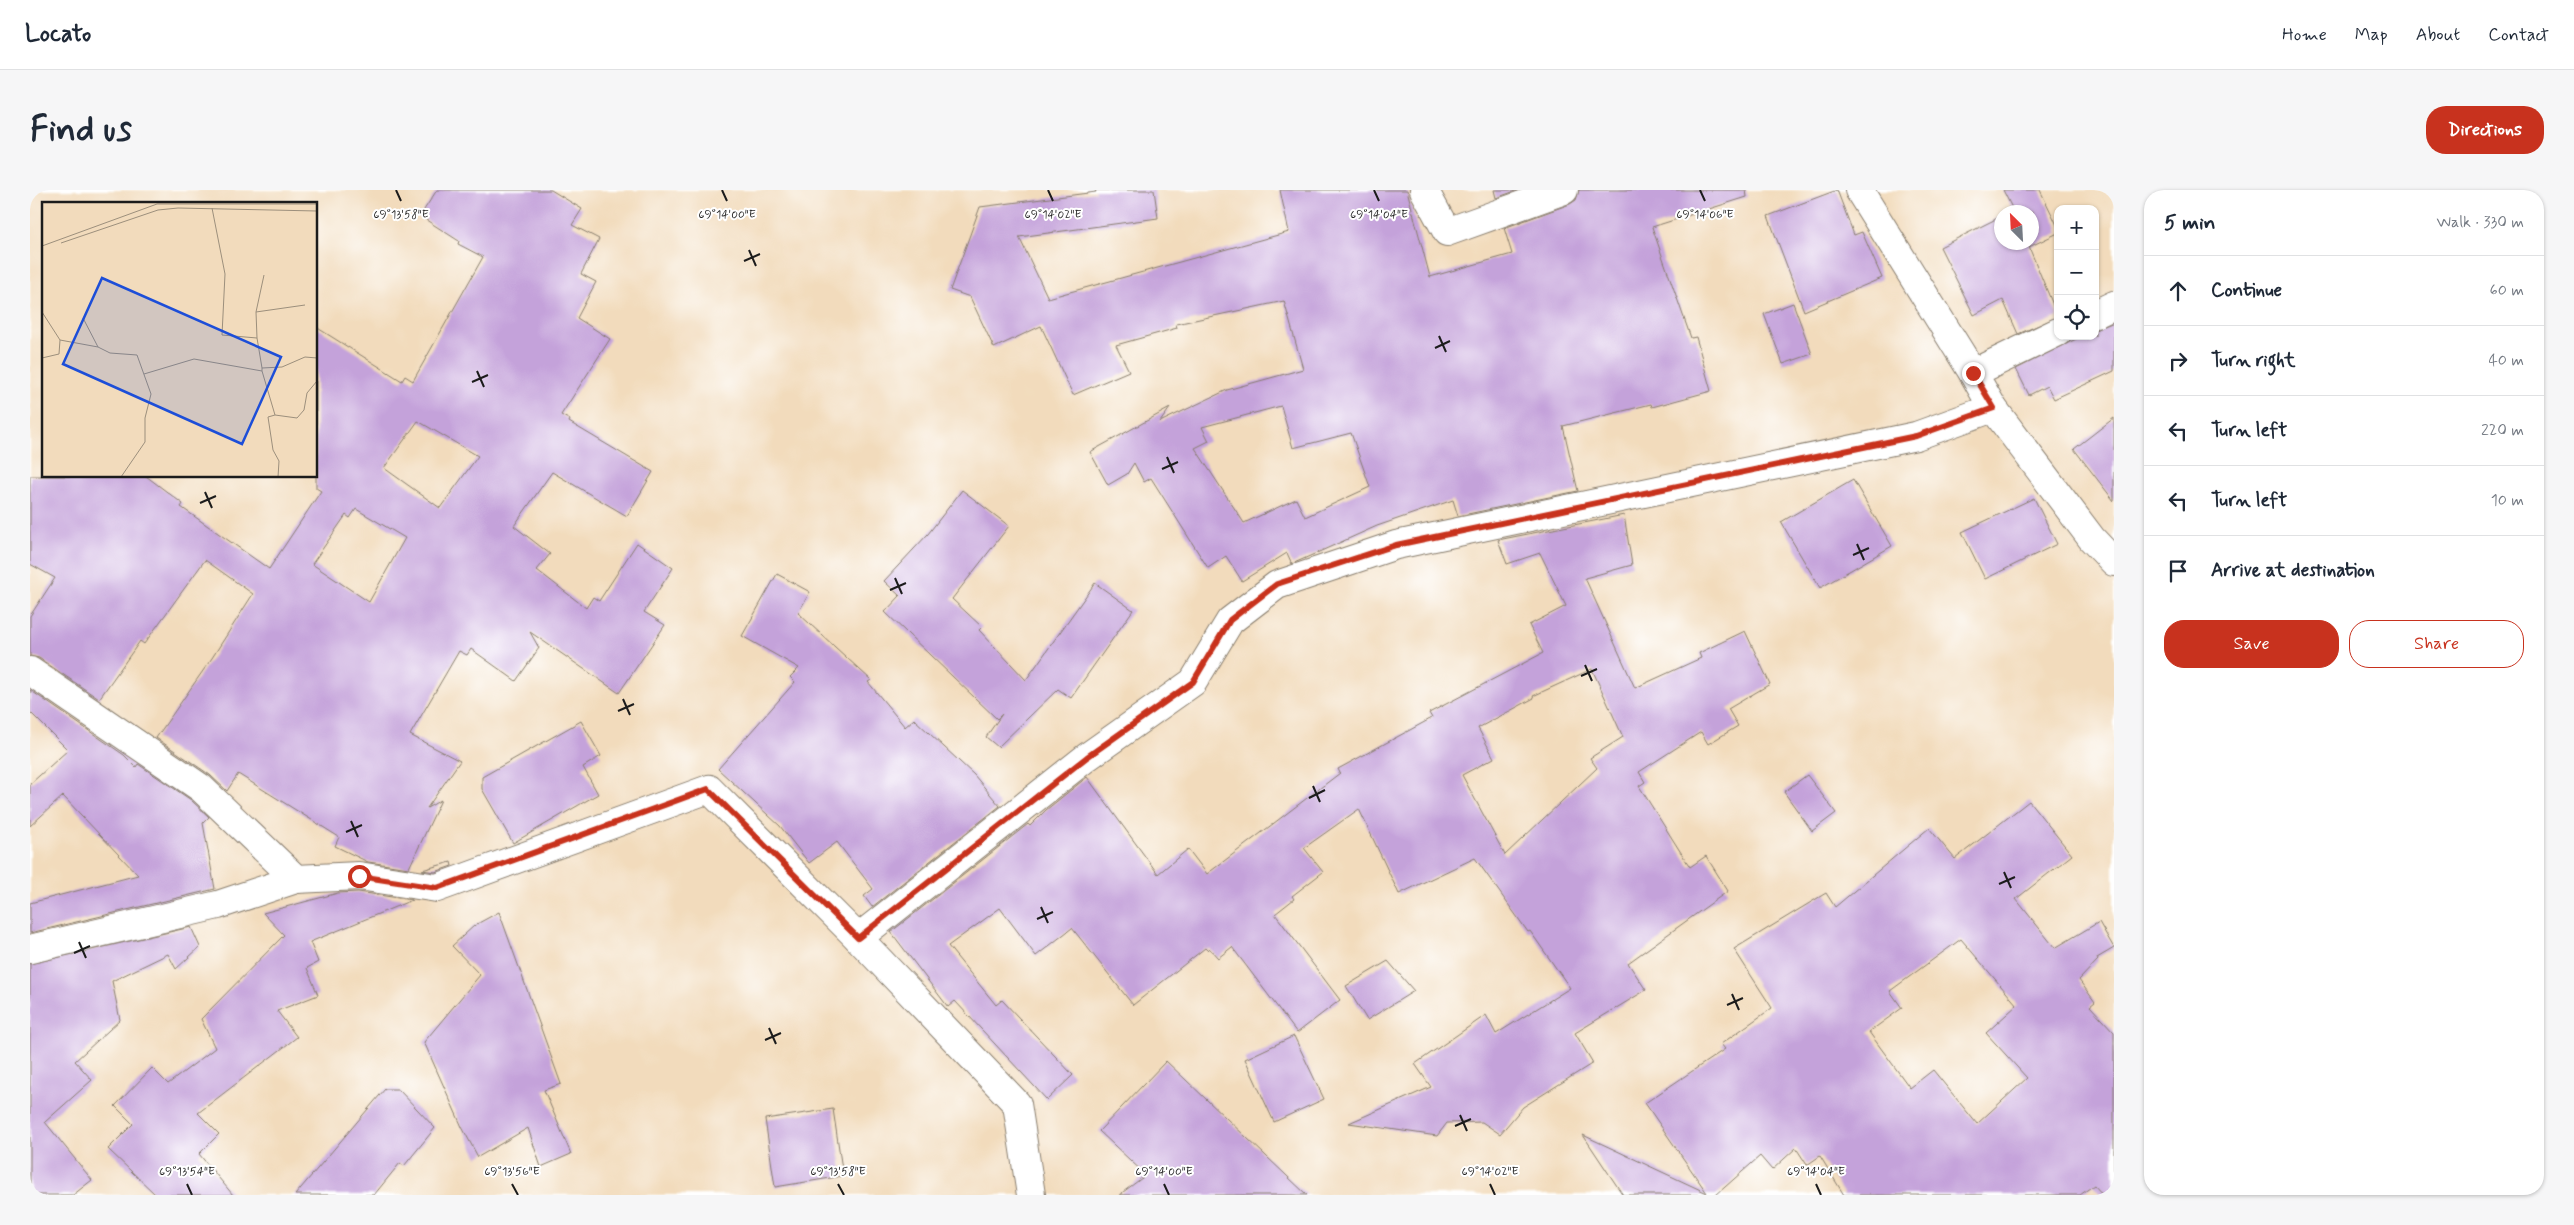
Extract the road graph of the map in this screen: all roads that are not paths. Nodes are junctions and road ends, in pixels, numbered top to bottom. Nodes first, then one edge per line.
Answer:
1 (1424, 190) edge
2 (1564, 190) edge
3 (1859, 190) edge
4 (2114, 305) edge
5 (2099, 312) edge
6 (2054, 334) edge
7 (1973, 373) junction
8 (1994, 408) junction
9 (2114, 562) edge
10 (30, 671) edge
11 (296, 879) junction
12 (858, 938) junction
13 (30, 949) edge
14 (1031, 1195) edge

1 - 2 street
3 - 7 street
4 - 5 street
6 - 7 street
7 - 8 street
8 - 9 street
8 - 12 street
10 - 11 street
11 - 12 street
11 - 13 street
12 - 14 street

